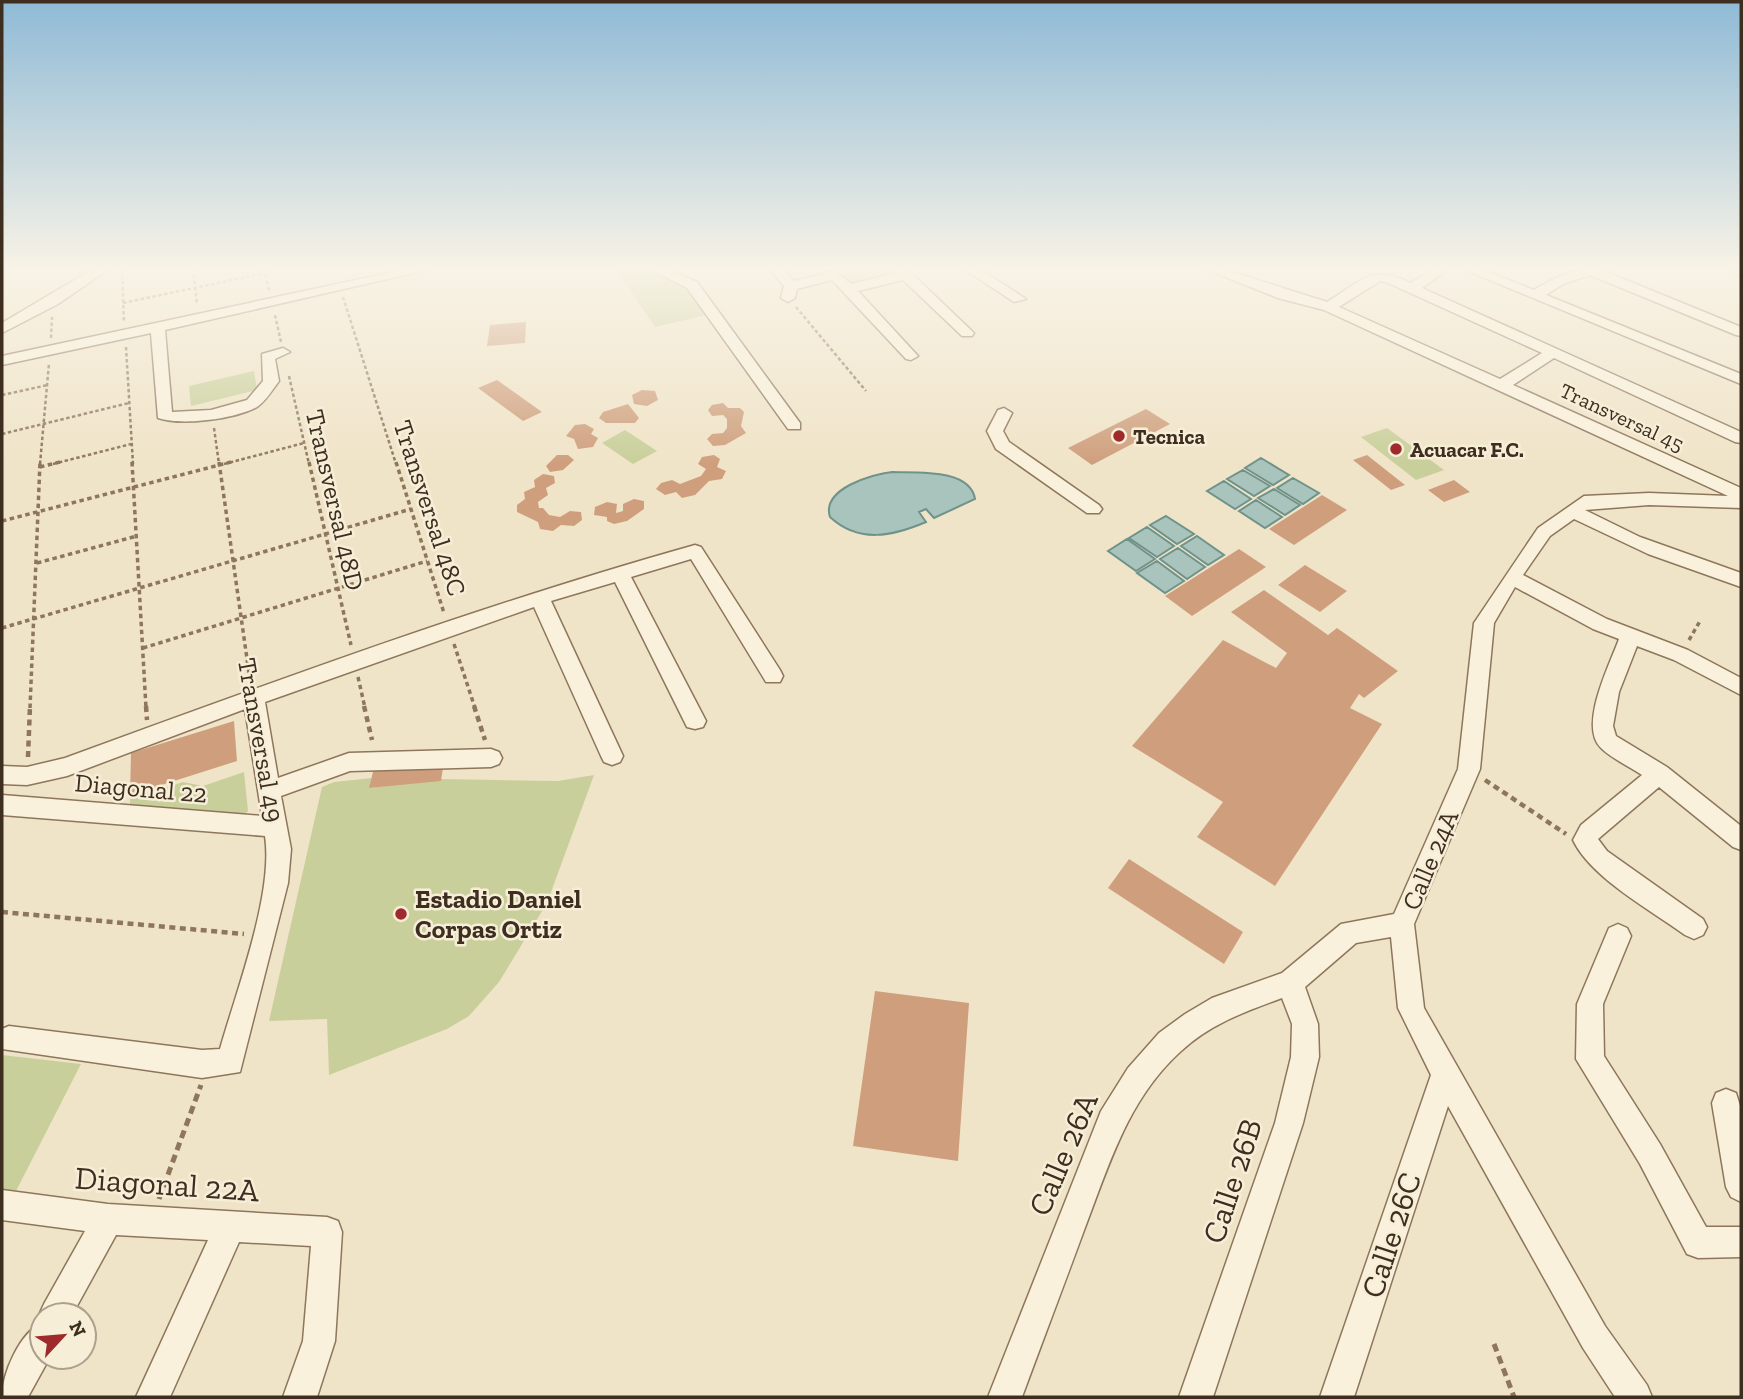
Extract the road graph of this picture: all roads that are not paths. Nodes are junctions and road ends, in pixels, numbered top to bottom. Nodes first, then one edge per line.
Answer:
1 (124, 334) edge
2 (158, 334) edge
3 (728, 334) edge
4 (891, 334) edge
5 (1390, 334) edge
6 (1518, 334) edge
7 (1632, 334) edge
8 (1555, 351) junction
9 (284, 352) road end
10 (911, 356) dead end
11 (2, 361) edge
12 (1741, 379) edge
13 (1502, 385) junction
14 (1004, 413) dead end
15 (794, 426) dead end
16 (1741, 438) edge
17 (1741, 495) edge
18 (1741, 502) edge
19 (1093, 509) dead end
20 (1572, 510) junction
21 (620, 573) junction
22 (1512, 577) junction
23 (1741, 580) edge
24 (540, 598) junction
25 (1631, 635) junction
26 (773, 676) dead end
27 (1741, 687) edge
28 (253, 696) junction
29 (695, 721) dead end
30 (612, 756) dead end
31 (491, 758) road end
32 (1658, 774) junction
33 (2, 775) edge
34 (269, 791) junction
35 (2, 805) edge
36 (276, 827) junction
37 (1741, 840) edge
38 (1402, 924) junction
39 (1694, 927) dead end
40 (1618, 936) dead end
41 (1290, 984) junction
42 (9, 1039) dead end
43 (1445, 1073) junction
44 (1726, 1103) dead end
45 (1741, 1187) edge
46 (2, 1205) edge
47 (107, 1219) junction
48 (230, 1227) junction
49 (1741, 1242) edge
50 (63, 1301) edge
51 (28, 1364) edge
52 (10, 1397) edge
53 (153, 1397) edge
54 (300, 1397) edge
55 (1005, 1397) edge
56 (1196, 1397) edge
57 (1337, 1397) edge
58 (1635, 1397) edge

1 - 11 street
2 - 9 street
3 - 15 street
4 - 10 street
5 - 13 street, Transversal 45
6 - 8 street
7 - 12 street
8 - 13 street
8 - 16 street
13 - 17 street, Transversal 45
14 - 19 street
18 - 20 street, Calle 24A
20 - 22 street, Calle 24A
20 - 23 street
21 - 24 street
21 - 26 street
21 - 29 street
22 - 25 street
22 - 38 street, Calle 24A
24 - 28 street
24 - 30 street
25 - 27 street
25 - 32 street
28 - 33 street
28 - 34 street, Transversal 49
31 - 34 street
32 - 37 street
32 - 39 street
34 - 36 street, Transversal 49
35 - 36 street, Diagonal 22
36 - 42 street, Transversal 49
38 - 41 street, Calle 26A
38 - 43 street, Calle 24A
40 - 49 street
41 - 55 street, Calle 26A
41 - 56 street, Calle 26B
43 - 57 street, Calle 26C
43 - 58 street, Calle 24A
44 - 45 street
46 - 47 street, Diagonal 22A
47 - 48 street, Diagonal 22A
47 - 50 street
48 - 53 street
48 - 54 street, Diagonal 22A
51 - 52 street

